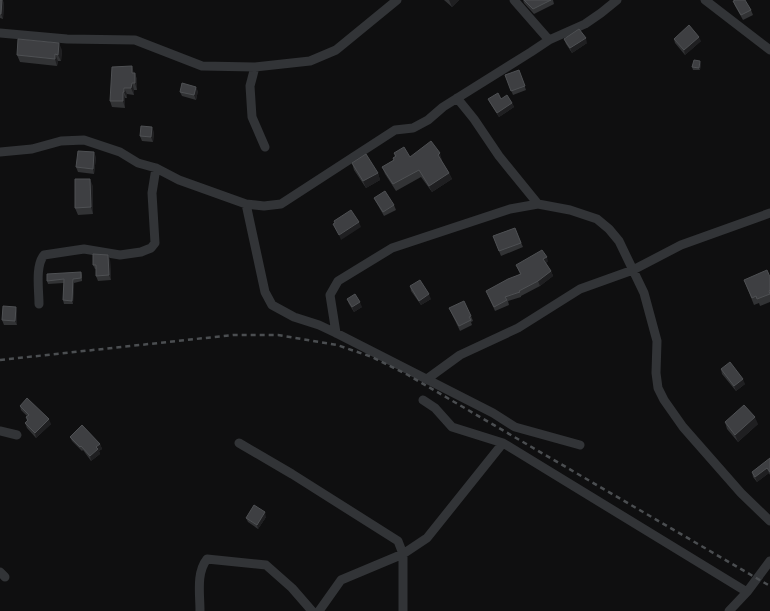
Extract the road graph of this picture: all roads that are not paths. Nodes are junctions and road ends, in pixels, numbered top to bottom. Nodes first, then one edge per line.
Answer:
1 (397, 0) edge
2 (514, 0) edge
3 (617, 0) edge
4 (705, 0) edge
5 (0, 33) edge
6 (549, 40) junction
7 (770, 50) edge
8 (255, 67) junction
9 (457, 98) junction
10 (265, 147) dead end
11 (0, 152) edge
12 (156, 168) junction
13 (246, 204) junction
14 (538, 204) junction
15 (770, 213) edge
16 (633, 270) junction
17 (39, 304) dead end
18 (336, 333) junction
19 (427, 379) junction
20 (423, 400) dead end
21 (0, 431) edge
22 (17, 435) dead end
23 (239, 442) dead end
24 (503, 442) junction
25 (580, 445) dead end
26 (770, 521) edge
27 (403, 554) junction
28 (770, 561) edge
29 (747, 592) junction
30 (200, 611) edge
31 (312, 611) edge
32 (319, 611) edge
33 (403, 611) edge
34 (729, 611) edge

1 - 8 street
2 - 6 street
3 - 6 street
4 - 7 street
5 - 8 street
6 - 9 street
8 - 10 street
9 - 13 street
9 - 14 street
11 - 12 street
12 - 13 street
12 - 17 street
13 - 18 street
14 - 16 street
14 - 18 street
15 - 16 street
16 - 19 street
16 - 26 street
18 - 19 street
19 - 25 street
20 - 24 street
21 - 22 street
23 - 27 street
24 - 27 street
24 - 29 street
27 - 32 street
27 - 33 street
28 - 29 street
29 - 34 street
30 - 31 street

